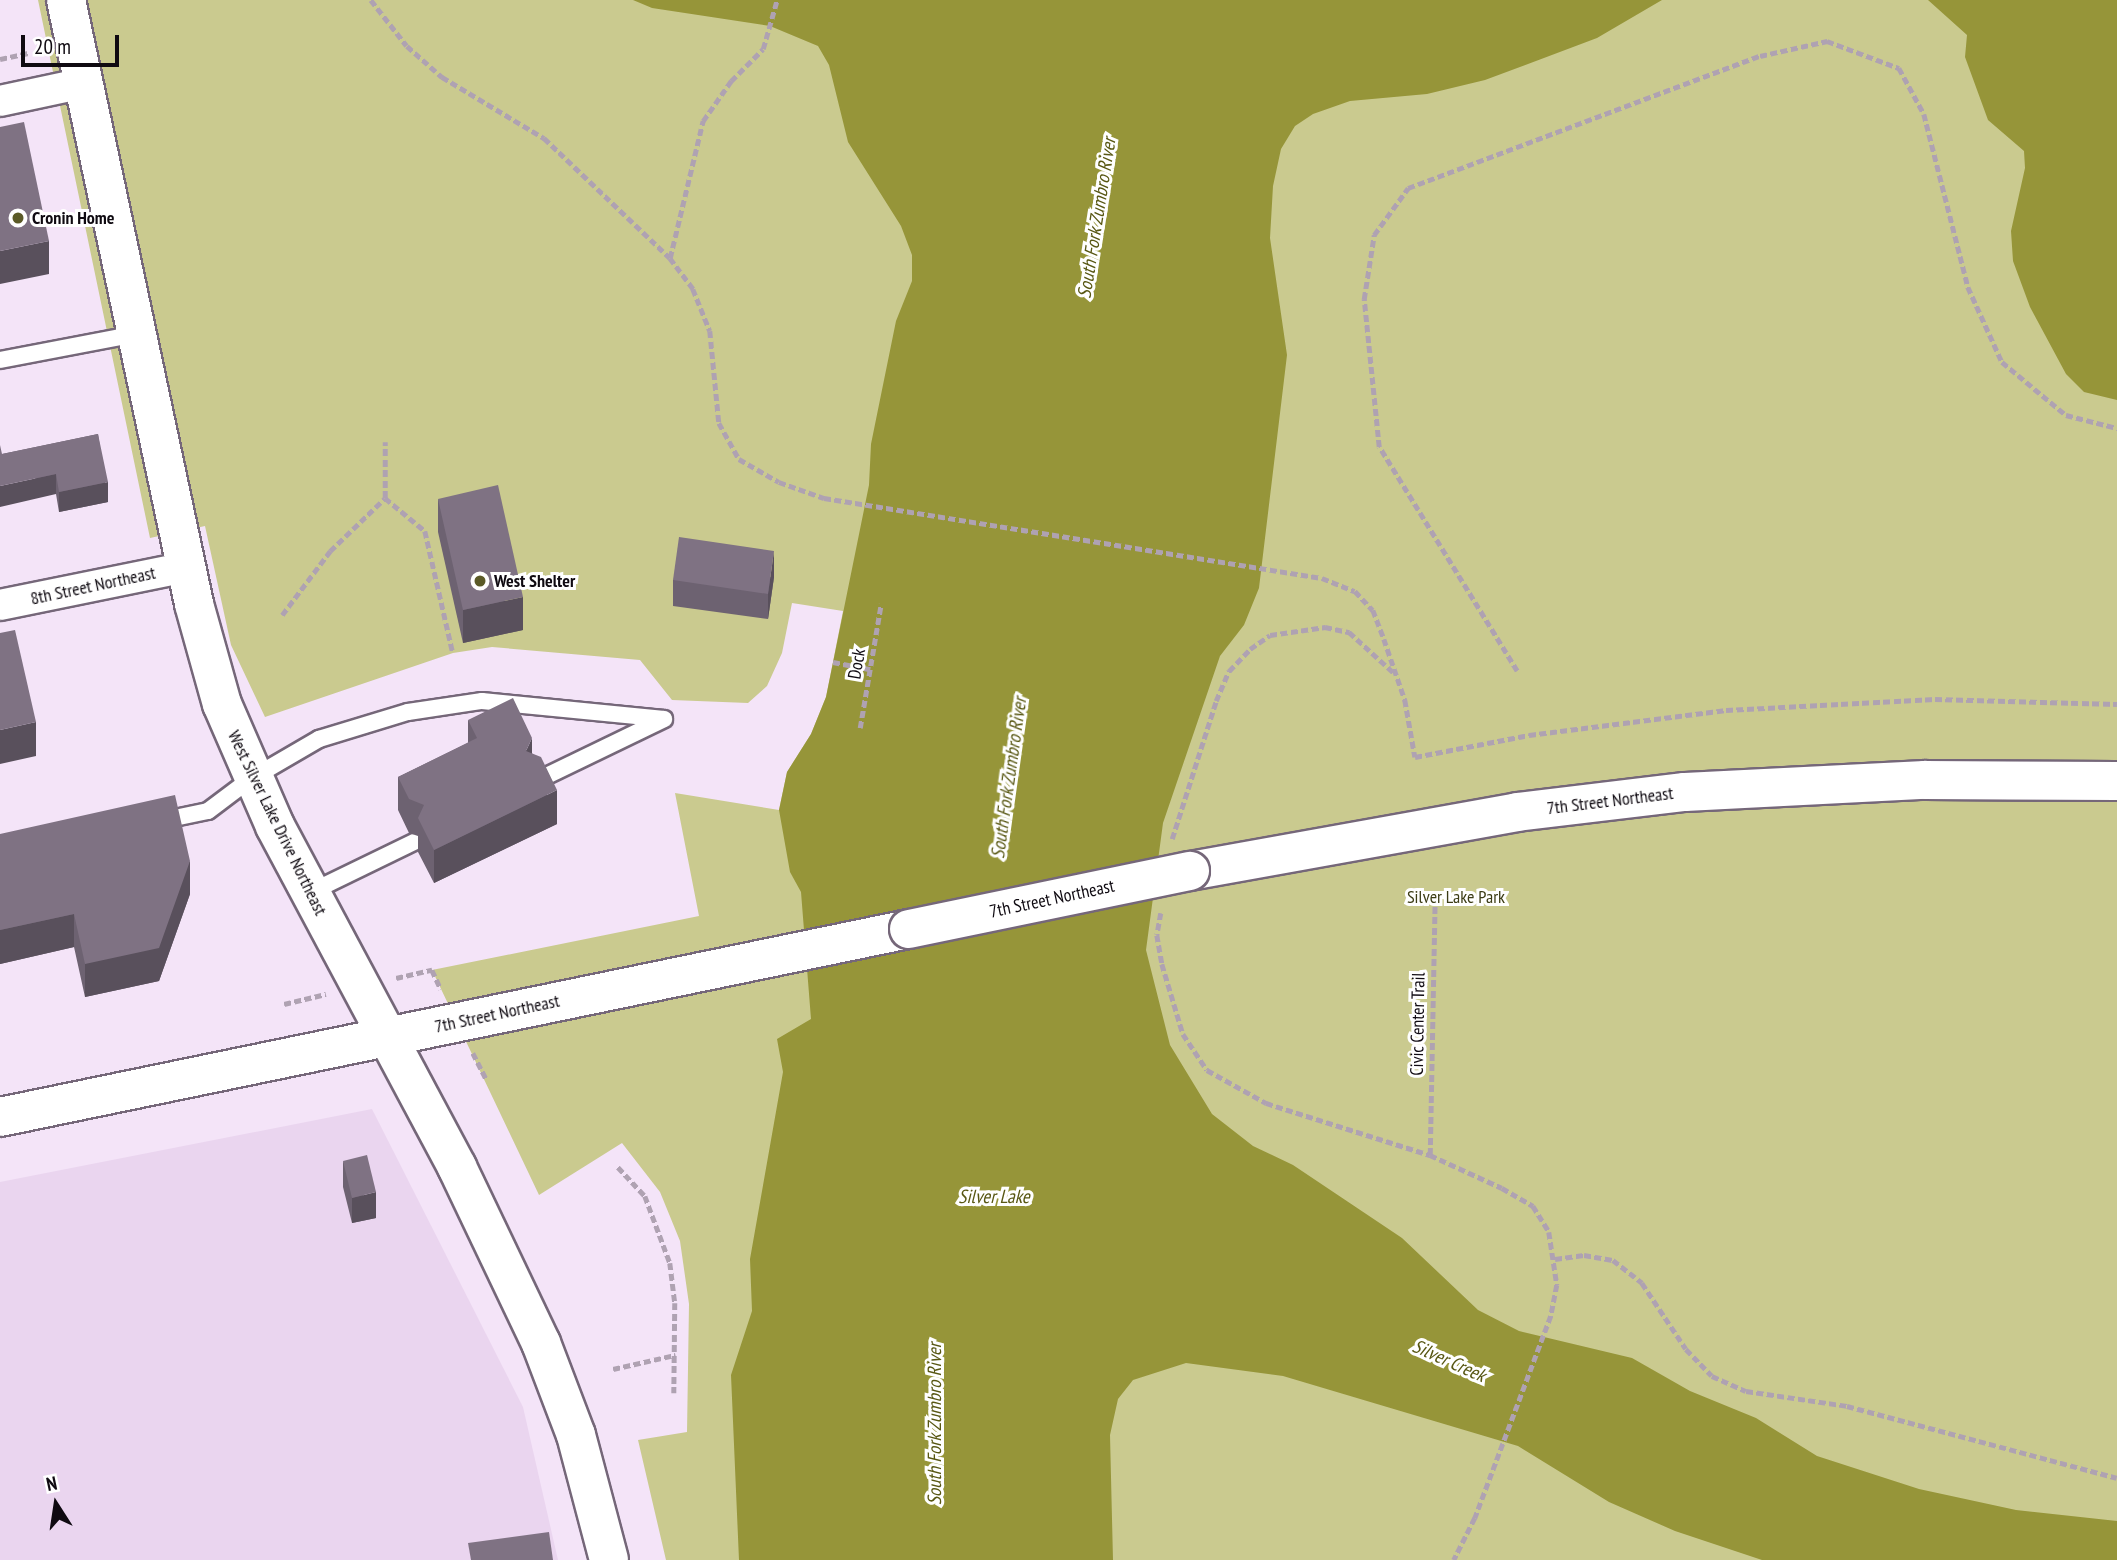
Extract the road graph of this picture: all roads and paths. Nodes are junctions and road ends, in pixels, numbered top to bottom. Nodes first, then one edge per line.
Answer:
1 (66, 0) edge
2 (371, 0) edge
3 (777, 0) edge
4 (29, 53) dead end
5 (0, 59) edge
6 (84, 83) junction
7 (0, 101) edge
8 (670, 258) junction
9 (136, 334) junction
10 (0, 360) edge
11 (2117, 428) edge
12 (385, 442) dead end
13 (385, 498) junction
14 (186, 567) junction
15 (881, 604) dead end
16 (0, 605) edge
17 (282, 615) dead end
18 (1295, 631) dead end
19 (453, 653) dead end
20 (833, 662) dead end
21 (870, 669) junction
22 (1517, 671) dead end
23 (1395, 673) junction
24 (2117, 704) edge
25 (860, 728) dead end
26 (252, 778) junction
27 (536, 781) edge
28 (2117, 781) edge
29 (143, 824) edge
30 (414, 842) dead end
31 (1435, 892) dead end
32 (309, 893) junction
33 (387, 1037) junction
34 (1266, 1103) dead end
35 (0, 1117) edge
36 (1430, 1156) junction
37 (618, 1167) dead end
38 (1555, 1259) junction
39 (675, 1354) junction
40 (613, 1369) dead end
41 (674, 1393) dead end
42 (2117, 1478) edge
43 (609, 1560) edge
44 (1454, 1560) edge

1 - 6 main road, West Silver Lake Drive Northeast
2 - 8 path
3 - 8 path
4 - 5 path
6 - 7 street
6 - 9 main road, West Silver Lake Drive Northeast
8 - 23 path
9 - 10 lane
9 - 14 main road, West Silver Lake Drive Northeast
11 - 22 path
12 - 13 path
13 - 17 path
13 - 19 path
14 - 16 street, 8th Street Northeast
14 - 26 main road, West Silver Lake Drive Northeast
15 - 21 path, Dock
18 - 23 path
20 - 21 path
21 - 25 path, Dock
23 - 24 path
26 - 27 lane
26 - 29 lane
26 - 32 main road, West Silver Lake Drive Northeast
28 - 33 main road, 7th Street Northeast, bridge
30 - 32 lane
31 - 36 path, Civic Center Trail
32 - 33 main road, West Silver Lake Drive Northeast
33 - 35 main road, 7th Street Northeast
33 - 43 main road, West Silver Lake Drive Northeast
34 - 36 path
36 - 38 path
37 - 39 path
38 - 42 path
38 - 44 path
39 - 40 path
39 - 41 path

